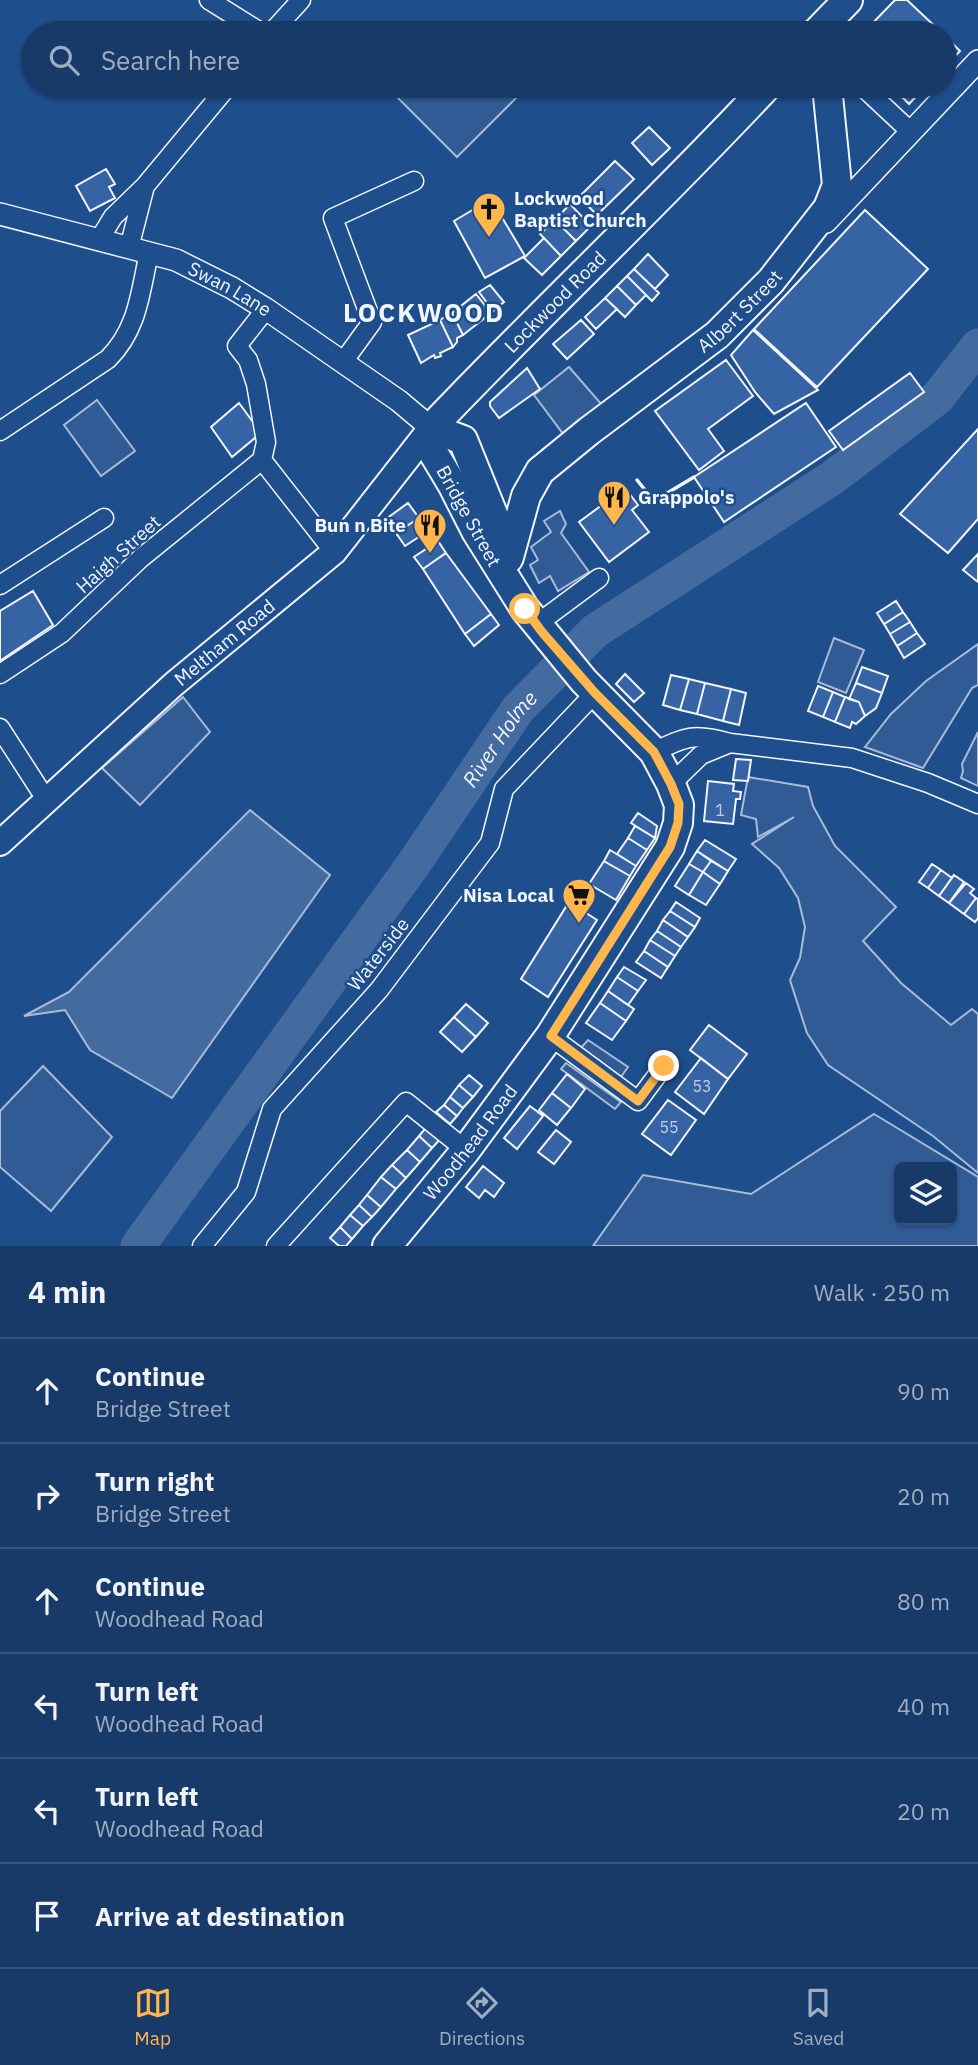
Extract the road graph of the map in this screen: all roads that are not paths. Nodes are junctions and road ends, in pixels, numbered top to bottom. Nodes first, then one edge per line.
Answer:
1 (209, 0) edge
2 (301, 0) edge
3 (848, 0) edge
4 (243, 21) edge
5 (282, 21) edge
6 (828, 21) edge
7 (978, 61) edge
8 (957, 83) edge
9 (218, 98) edge
10 (755, 98) edge
11 (828, 98) edge
12 (875, 98) edge
13 (943, 98) edge
14 (911, 132) junction
15 (414, 181) dead end
16 (145, 186) junction
17 (0, 214) edge
18 (812, 231) junction
19 (99, 240) junction
20 (139, 251) junction
21 (266, 309) junction
22 (342, 362) junction
23 (431, 428) junction
24 (0, 430) edge
25 (262, 460) junction
26 (104, 518) dead end
27 (334, 552) junction
28 (508, 570) junction
29 (599, 578) dead end
30 (0, 585) edge
31 (540, 628) junction
32 (0, 674) edge
33 (590, 687) junction
34 (0, 728) edge
35 (730, 743) junction
36 (654, 752) junction
37 (671, 784) junction
38 (47, 801) junction
39 (978, 804) edge
40 (0, 843) edge
41 (551, 1036) junction
42 (664, 1066) dead end
43 (466, 1150) junction
44 (202, 1246) edge
45 (276, 1246) edge
46 (387, 1246) edge

1 - 4 street
2 - 5 street
3 - 6 main road
7 - 8 street, Albert Street
9 - 16 street
10 - 23 main road, Lockwood Road
11 - 18 main road
12 - 14 street
13 - 14 street, Albert Street
14 - 18 street, Albert Street
15 - 22 street
16 - 19 street
16 - 20 street
17 - 19 street, Swan Lane
18 - 28 main road, Albert Street
19 - 20 street, Swan Lane
20 - 21 street, Swan Lane
20 - 24 street
21 - 22 street, Swan Lane
21 - 25 street
22 - 23 street, Swan Lane
23 - 27 main road, Meltham Road
23 - 28 main road, Bridge Street
25 - 27 street
25 - 32 street, Haigh Street
26 - 30 street
27 - 38 main road, Meltham Road
28 - 31 main road, Bridge Street
29 - 31 street
31 - 33 main road
33 - 36 main road
33 - 44 street, Waterside
34 - 38 street
35 - 36 street
35 - 37 street
35 - 39 street
36 - 37 main road
37 - 41 main road, Woodhead Road
38 - 40 main road, Meltham Road
41 - 42 street
41 - 43 main road, Woodhead Road
43 - 45 street
43 - 46 main road, Woodhead Road

